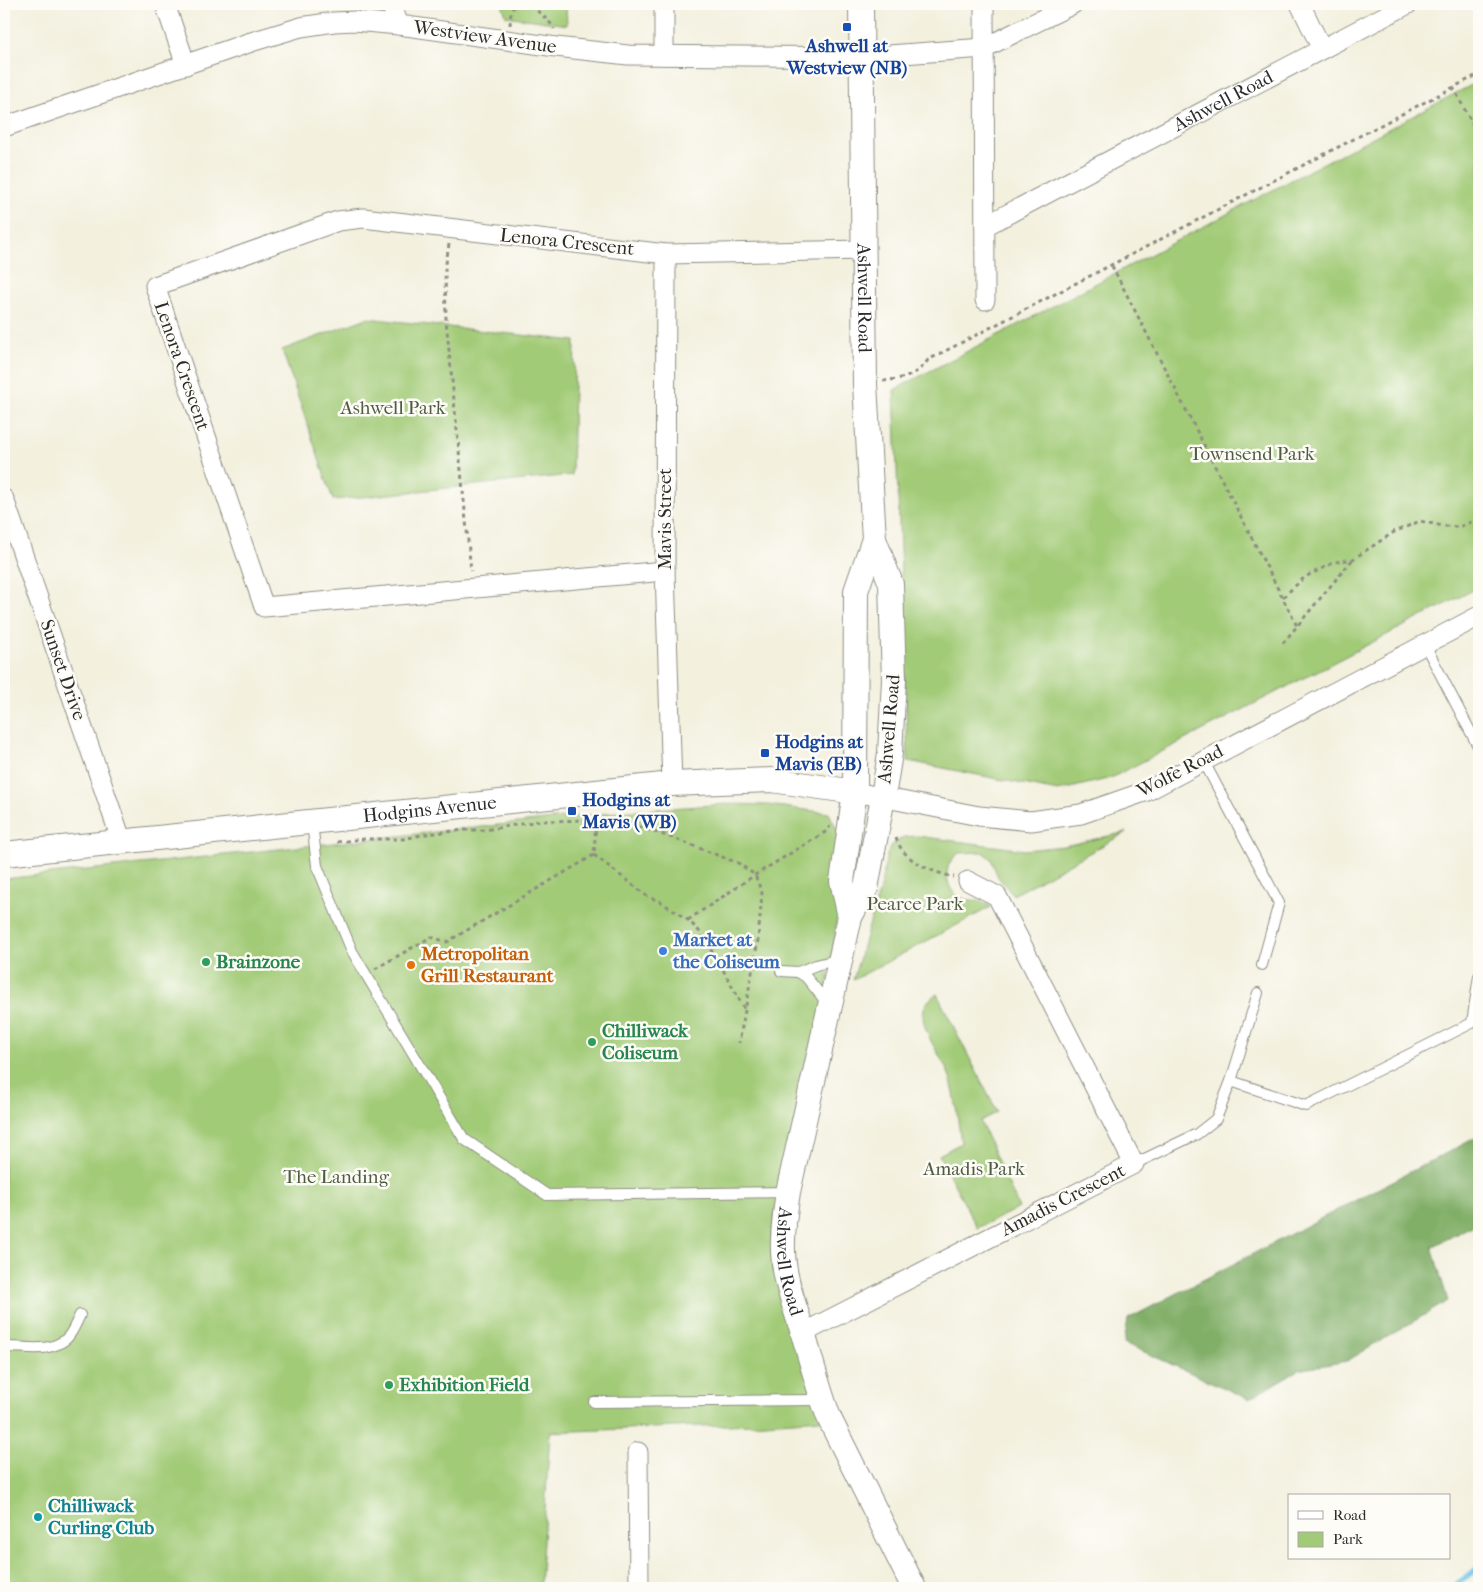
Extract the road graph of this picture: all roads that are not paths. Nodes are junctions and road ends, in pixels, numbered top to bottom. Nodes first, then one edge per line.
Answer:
1 (165, 4) edge
2 (391, 4) edge
3 (664, 4) edge
4 (861, 4) edge
5 (984, 4) edge
6 (1073, 4) edge
7 (1300, 4) edge
8 (1408, 4) edge
9 (399, 25) junction
10 (984, 48) junction
11 (1322, 48) junction
12 (664, 55) junction
13 (862, 57) junction
14 (186, 65) junction
15 (4, 127) edge
16 (985, 226) junction
17 (864, 250) junction
18 (666, 254) junction
19 (985, 300) dead end
20 (4, 499) edge
21 (874, 539) junction
22 (665, 570) junction
23 (1479, 616) edge
24 (1424, 644) junction
25 (1479, 748) edge
26 (1203, 760) junction
27 (672, 784) junction
28 (855, 792) junction
29 (883, 797) junction
30 (312, 822) junction
31 (122, 842) junction
32 (4, 854) edge
33 (968, 881) road end
34 (850, 917) junction
35 (840, 959) junction
36 (1262, 965) dead end
37 (781, 971) dead end
38 (798, 972) junction
39 (1479, 976) edge
40 (1258, 993) dead end
41 (830, 1006) junction
42 (1231, 1081) junction
43 (1134, 1164) junction
44 (788, 1192) junction
45 (80, 1316) dead end
46 (803, 1333) junction
47 (4, 1347) edge
48 (822, 1400) junction
49 (594, 1402) dead end
50 (638, 1452) dead end
51 (638, 1588) edge
52 (914, 1588) edge

1 - 14 street
2 - 9 street
3 - 12 street
4 - 13 street, Ashwell Road
5 - 10 street
6 - 10 street
7 - 11 street
8 - 11 street, Ashwell Road
9 - 12 street, Westview Avenue
9 - 14 street, Westview Avenue
10 - 13 street
10 - 16 street
11 - 16 street, Ashwell Road
12 - 13 street, Westview Avenue
13 - 17 street, Ashwell Road
14 - 15 street, Westview Avenue
16 - 19 street
17 - 18 street, Lenora Crescent
17 - 21 street, Ashwell Road
18 - 22 street, Mavis Street
18 - 22 street, Lenora Crescent
20 - 31 street, Sunset Drive
21 - 28 street, Ashwell Road
21 - 29 street, Ashwell Road
22 - 27 street, Mavis Street
23 - 24 street, Wolfe Road
24 - 25 lane
24 - 26 street, Wolfe Road
26 - 29 street, Wolfe Road
26 - 36 lane
27 - 28 street, Hodgins Avenue
27 - 30 street, Hodgins Avenue
28 - 29 street, Wolfe Road
28 - 34 street, Ashwell Road
29 - 34 street, Ashwell Road
30 - 31 street, Hodgins Avenue
30 - 44 lane
31 - 32 street, Hodgins Avenue
33 - 43 street, Amadis Crescent
34 - 35 street, Ashwell Road
35 - 38 lane
35 - 41 street, Ashwell Road
37 - 38 lane
38 - 41 lane
39 - 42 lane
40 - 42 lane
41 - 44 street, Ashwell Road
42 - 43 lane
43 - 46 street, Amadis Crescent
44 - 46 street, Ashwell Road
45 - 47 lane
46 - 48 street, Ashwell Road
48 - 49 lane
48 - 52 street, Ashwell Road
50 - 51 street

